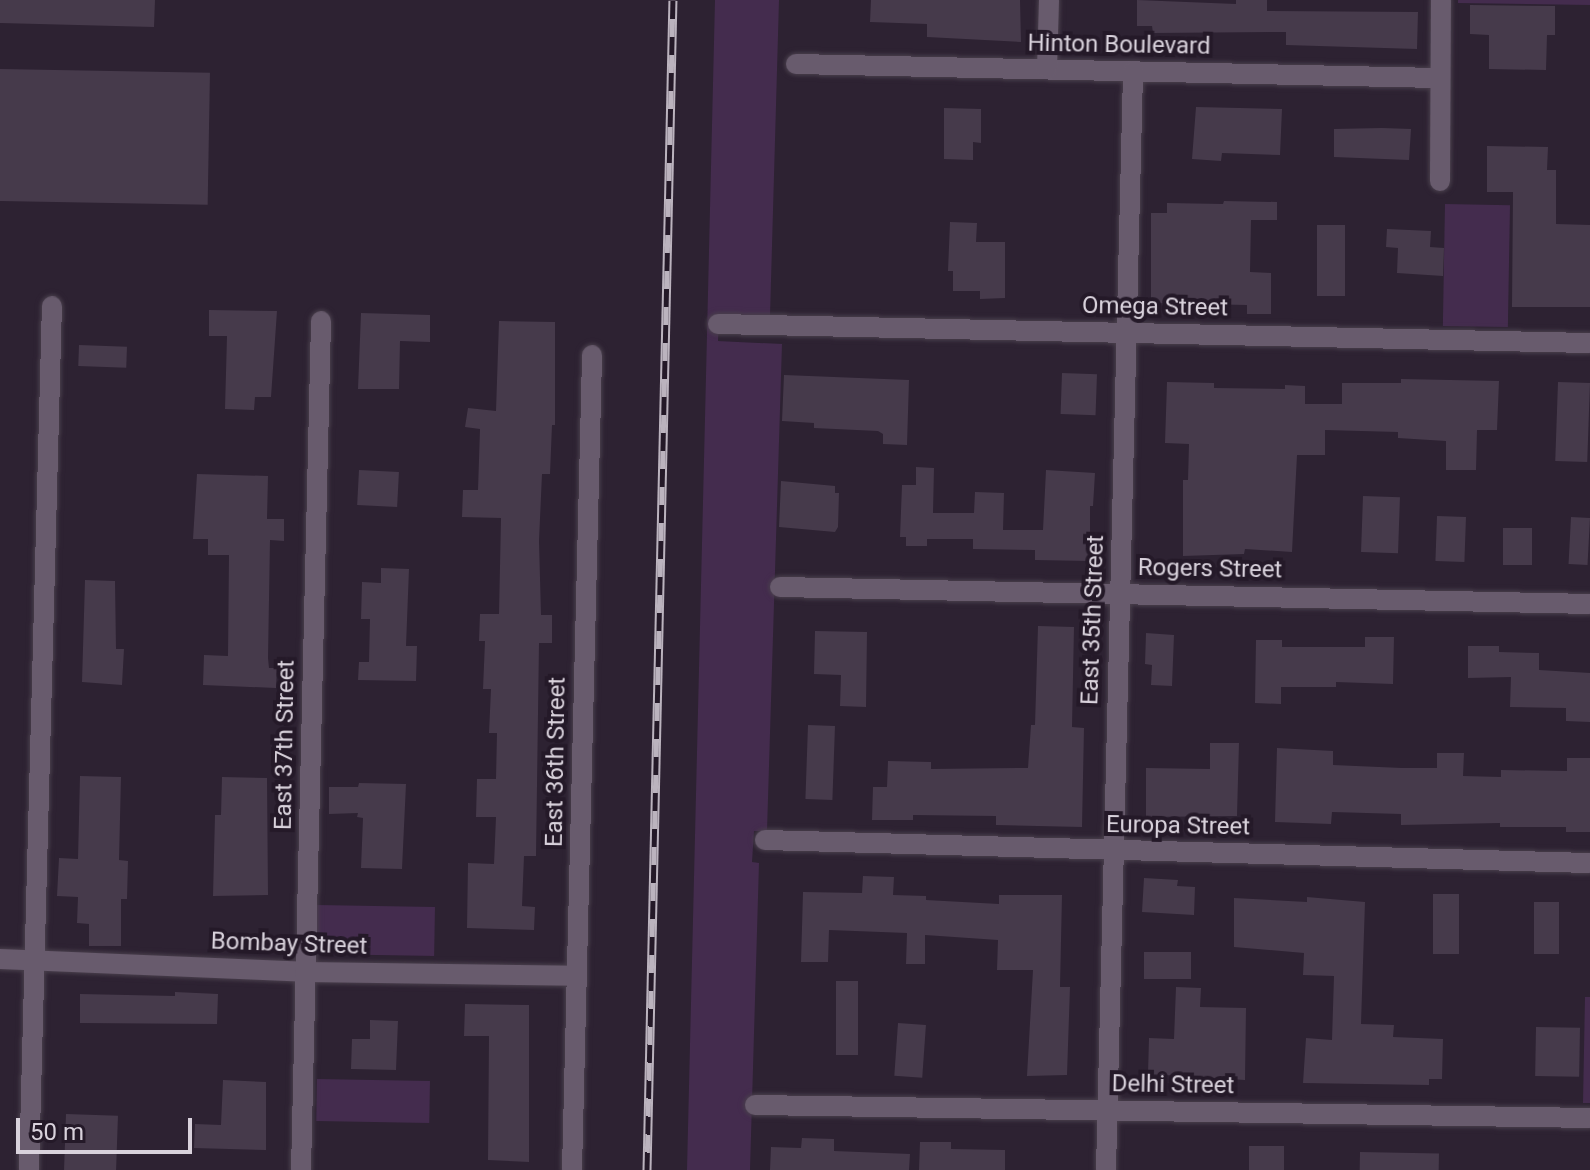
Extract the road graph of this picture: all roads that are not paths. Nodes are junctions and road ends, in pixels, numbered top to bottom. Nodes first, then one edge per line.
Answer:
1 (1049, 0) edge
2 (1441, 0) edge
3 (796, 64) dead end
4 (1047, 68) junction
5 (1133, 71) junction
6 (1440, 78) junction
7 (1440, 181) dead end
8 (52, 306) dead end
9 (321, 321) dead end
10 (718, 324) dead end
11 (1127, 332) junction
12 (1590, 343) edge
13 (592, 355) dead end
14 (780, 587) dead end
15 (1120, 593) junction
16 (1590, 604) edge
17 (765, 840) dead end
18 (1113, 851) junction
19 (1590, 863) edge
20 (0, 959) edge
21 (36, 959) junction
22 (305, 972) junction
23 (576, 976) junction
24 (755, 1105) dead end
25 (1107, 1110) junction
26 (1590, 1118) edge
27 (29, 1170) edge
28 (301, 1170) edge
29 (572, 1170) edge
30 (1106, 1170) edge

1 - 4 street
2 - 6 street
3 - 4 street, Hinton Boulevard
4 - 5 street, Hinton Boulevard
5 - 6 street, Hinton Boulevard
5 - 11 street, East 35th Street
6 - 7 street
8 - 21 street
9 - 22 street, East 37th Street
10 - 11 street, Omega Street
11 - 12 street, Omega Street
11 - 15 street, East 35th Street
13 - 23 street, East 36th Street
14 - 15 street, Rogers Street
15 - 16 street, Rogers Street
15 - 18 street, East 35th Street
17 - 18 street, Europa Street
18 - 19 street, Europa Street
18 - 25 street, East 35th Street
20 - 21 street, Bombay Street
21 - 22 street, Bombay Street
21 - 27 street
22 - 23 street, Bombay Street
22 - 28 street, East 37th Street
23 - 29 street, East 36th Street
24 - 25 street, Delhi Street
25 - 26 street, Delhi Street
25 - 30 street, East 35th Street

